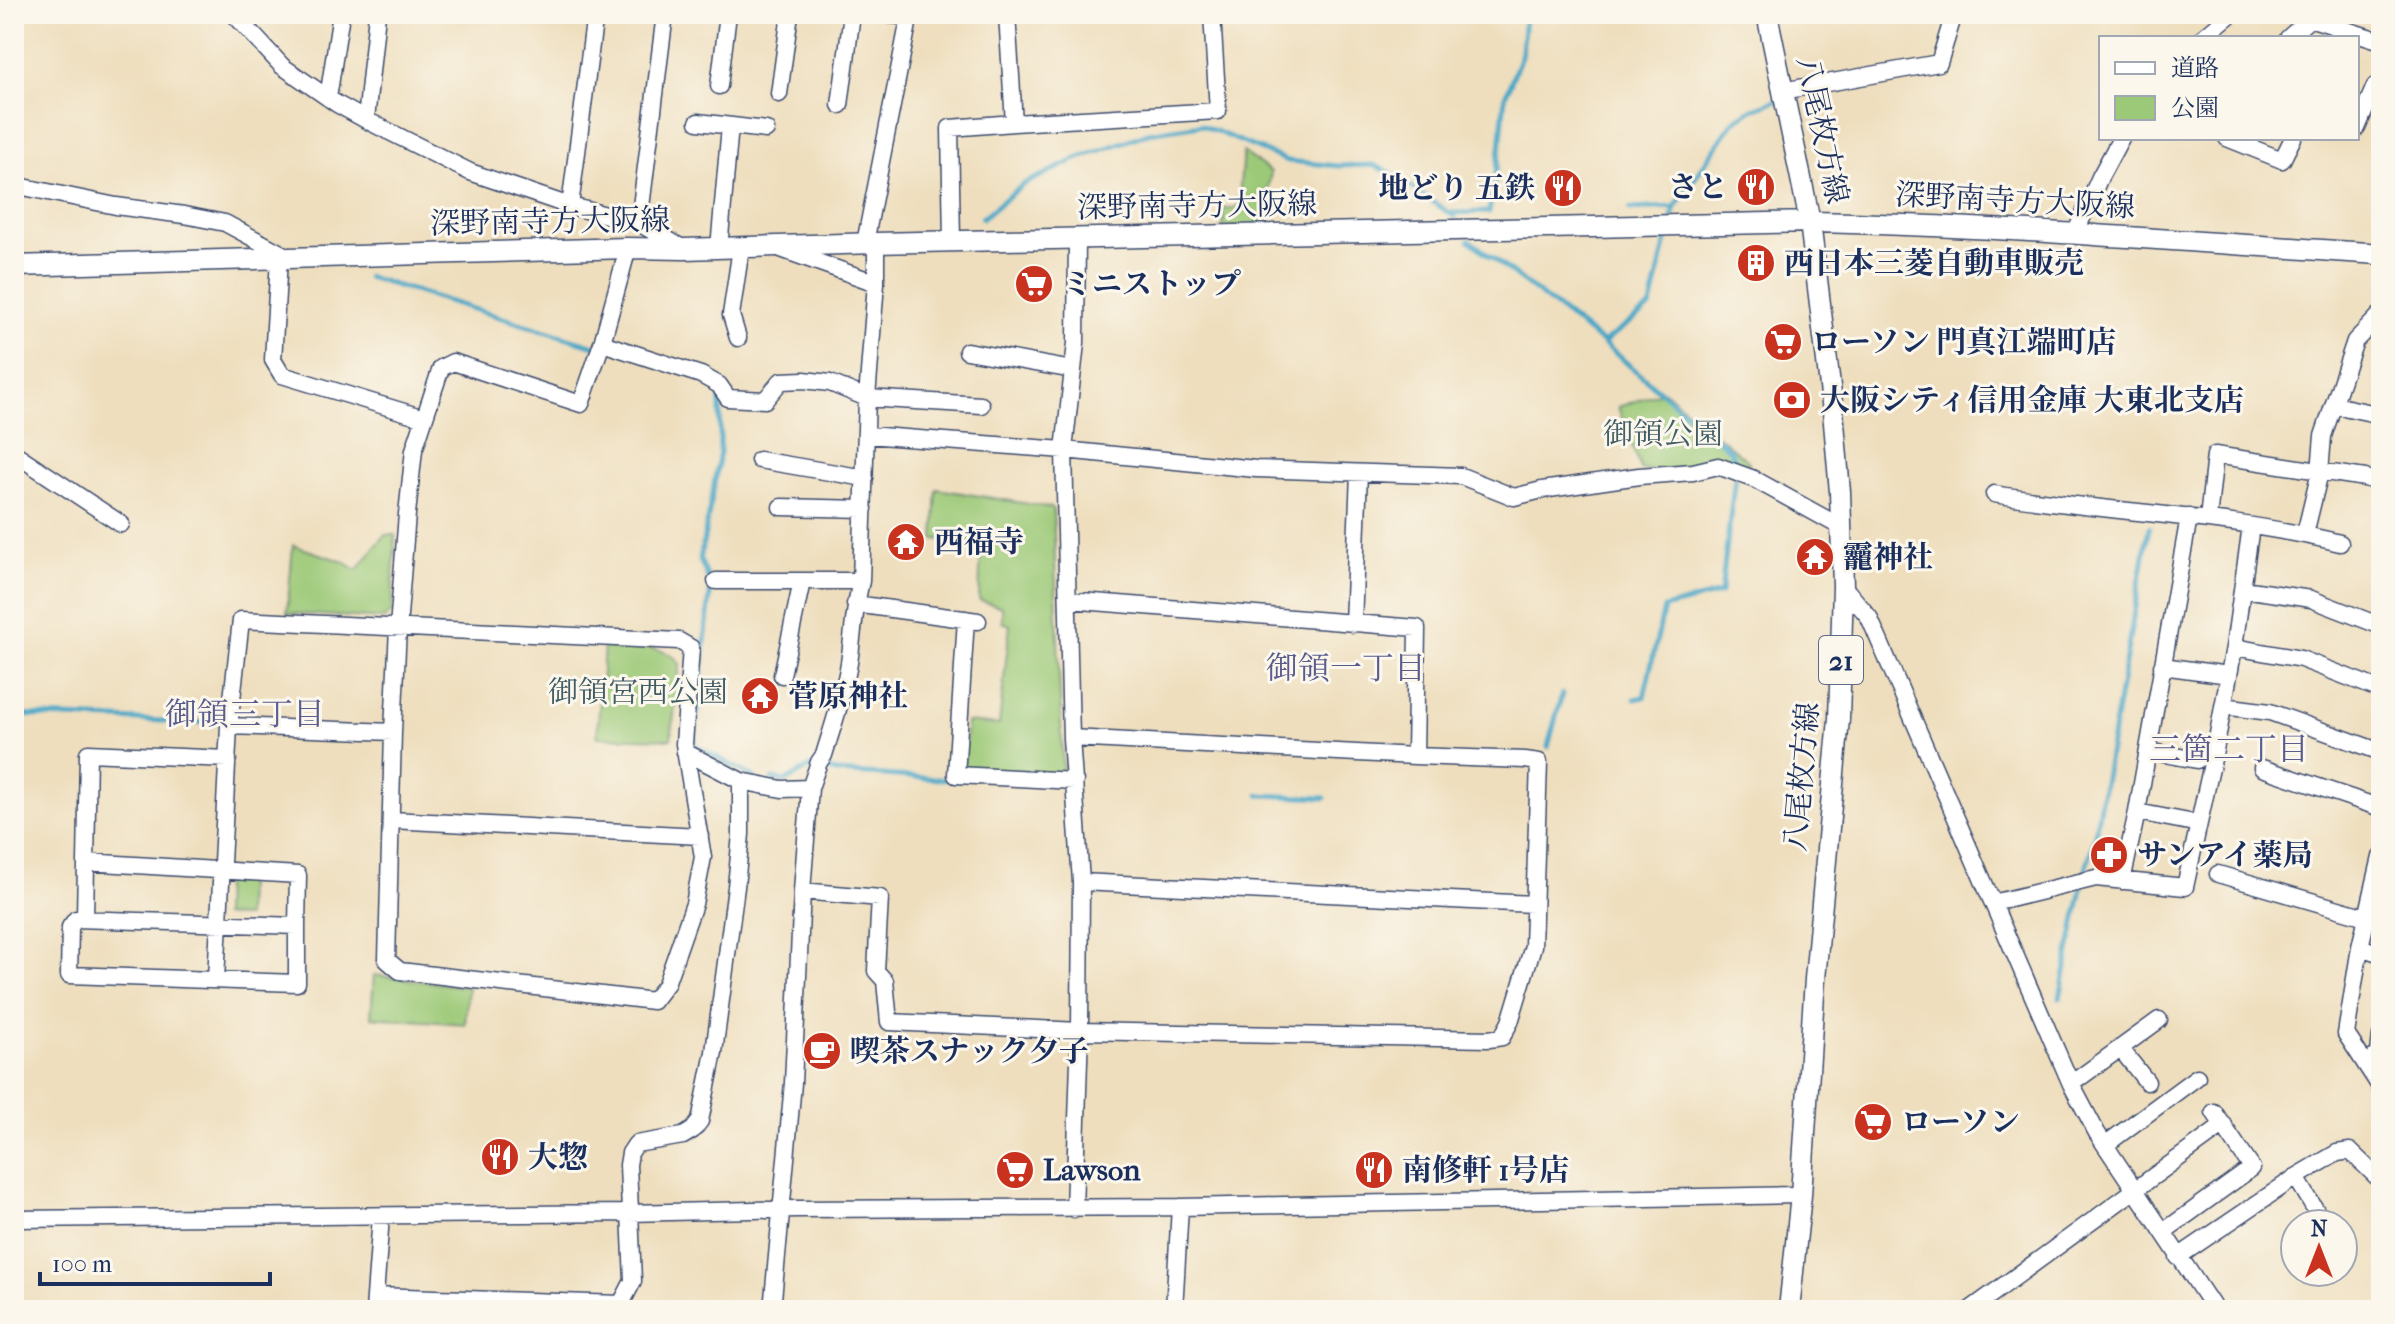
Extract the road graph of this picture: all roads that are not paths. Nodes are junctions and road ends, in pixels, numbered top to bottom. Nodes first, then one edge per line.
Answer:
1 (234, 14) edge
2 (341, 14) edge
3 (377, 14) edge
4 (595, 14) edge
5 (665, 14) edge
6 (728, 14) edge
7 (790, 14) edge
8 (852, 14) edge
9 (882, 14) edge
10 (1007, 14) edge
11 (1212, 14) edge
12 (1767, 14) edge
13 (1954, 14) edge
14 (2231, 14) edge
15 (910, 16) edge
16 (2312, 16) edge
17 (2340, 33) edge
18 (2204, 36) edge
19 (2290, 36) edge
20 (2359, 37) edge
21 (2381, 41) edge
22 (719, 86) dead end
23 (1782, 91) junction
24 (779, 94) dead end
25 (2375, 96) edge
26 (328, 98) junction
27 (840, 105) dead end
28 (366, 120) junction
29 (698, 122) dead end
30 (1014, 123) junction
31 (2359, 124) edge
32 (730, 126) junction
33 (766, 130) dead end
34 (2120, 140) edge
35 (2232, 140) edge
36 (2292, 140) edge
37 (14, 185) edge
38 (570, 206) junction
39 (1810, 222) junction
40 (639, 223) junction
41 (2075, 234) junction
42 (1077, 239) junction
43 (952, 242) junction
44 (870, 243) junction
45 (776, 247) junction
46 (628, 248) junction
47 (719, 248) junction
48 (741, 248) junction
49 (684, 249) junction
50 (2381, 254) edge
51 (285, 258) junction
52 (14, 266) edge
53 (876, 283) junction
54 (2381, 314) edge
55 (738, 338) dead end
56 (602, 343) junction
57 (967, 351) dead end
58 (1073, 370) junction
59 (867, 398) junction
60 (981, 405) dead end
61 (2334, 405) junction
62 (2381, 415) edge
63 (424, 418) junction
64 (867, 435) junction
65 (1064, 450) junction
66 (14, 453) edge
67 (759, 460) dead end
68 (2320, 472) junction
69 (1359, 473) junction
70 (865, 478) junction
71 (2381, 483) edge
72 (1994, 494) dead end
73 (781, 507) dead end
74 (864, 509) junction
75 (2189, 517) junction
76 (2208, 519) junction
77 (121, 524) dead end
78 (2251, 526) junction
79 (1841, 527) junction
80 (2305, 534) junction
81 (2340, 543) dead end
82 (716, 581) dead end
83 (802, 581) junction
84 (861, 581) junction
85 (1843, 586) junction
86 (2243, 589) junction
87 (1069, 600) junction
88 (855, 604) junction
89 (1353, 624) junction
90 (2381, 626) edge
91 (398, 628) junction
92 (2234, 647) junction
93 (2162, 666) junction
94 (782, 675) dead end
95 (2229, 675) junction
96 (2381, 689) edge
97 (2223, 706) junction
98 (229, 726) junction
99 (393, 732) junction
100 (1071, 738) junction
101 (2148, 751) junction
102 (685, 752) junction
103 (2381, 752) edge
104 (1415, 756) junction
105 (228, 759) junction
106 (2197, 760) dead end
107 (2262, 768) dead end
108 (741, 781) junction
109 (1075, 781) junction
110 (810, 788) junction
111 (2381, 808) edge
112 (2137, 812) junction
113 (391, 820) junction
114 (2189, 822) dead end
115 (700, 836) junction
116 (2381, 857) edge
117 (86, 862) junction
118 (222, 870) junction
119 (2218, 874) dead end
120 (2122, 881) junction
121 (1081, 882) junction
122 (802, 891) junction
123 (1993, 903) junction
124 (1533, 904) junction
125 (2366, 917) junction
126 (85, 918) junction
127 (219, 922) junction
128 (297, 926) junction
129 (2360, 947) junction
130 (2381, 954) edge
131 (216, 980) junction
132 (2159, 1020) dead end
133 (1080, 1031) junction
134 (2381, 1035) edge
135 (2120, 1048) junction
136 (2366, 1065) junction
137 (2197, 1077) dead end
138 (2147, 1082) dead end
139 (2071, 1084) junction
140 (2381, 1088) edge
141 (2105, 1145) junction
142 (2296, 1177) junction
143 (2381, 1179) edge
144 (2134, 1189) junction
145 (1801, 1195) junction
146 (1180, 1207) junction
147 (2314, 1208) edge
148 (782, 1209) junction
149 (1074, 1209) junction
150 (629, 1213) junction
151 (381, 1216) junction
152 (14, 1219) edge
153 (2163, 1232) junction
154 (2178, 1257) junction
155 (375, 1303) edge
156 (772, 1310) edge
157 (1174, 1310) edge
158 (1789, 1310) edge
159 (1970, 1310) edge
160 (2215, 1310) edge

1 - 26 street
2 - 26 street
3 - 28 street
4 - 38 street
5 - 40 street
6 - 22 street
7 - 24 street
8 - 27 street
9 - 15 street
10 - 30 street
11 - 30 street
12 - 23 main road, 八尾枚方線 / 21
13 - 23 street
14 - 18 street
15 - 44 street
16 - 17 street
16 - 19 street
20 - 21 street
23 - 39 main road, 八尾枚方線 / 21
25 - 31 street
26 - 28 street
28 - 38 street
29 - 32 street
30 - 43 street
32 - 33 street
32 - 47 street
34 - 41 street
35 - 36 street
37 - 51 street
38 - 40 street
39 - 41 main road, 深野南寺方大阪線
39 - 42 main road, 深野南寺方大阪線
39 - 79 main road, 八尾枚方線 / 21
40 - 49 street
41 - 50 main road, 深野南寺方大阪線
42 - 43 main road, 深野南寺方大阪線
42 - 58 street
43 - 44 main road, 深野南寺方大阪線
44 - 45 main road, 深野南寺方大阪線
44 - 53 street
45 - 48 main road, 深野南寺方大阪線
45 - 53 street
46 - 49 main road, 深野南寺方大阪線
46 - 51 main road, 深野南寺方大阪線
46 - 56 street
47 - 48 main road, 深野南寺方大阪線
47 - 49 main road, 深野南寺方大阪線
48 - 55 street
51 - 52 main road, 深野南寺方大阪線
51 - 63 street
53 - 59 street
54 - 61 street
56 - 59 street
56 - 63 street
57 - 58 street
58 - 65 street
59 - 60 street
59 - 64 street
61 - 62 street
61 - 68 street
63 - 91 street
64 - 65 street
64 - 70 street
65 - 69 street
65 - 87 street
66 - 77 street
67 - 70 street
68 - 71 street
68 - 76 street
68 - 80 street
69 - 79 street
69 - 89 street
70 - 74 street
72 - 75 street
73 - 74 street
74 - 84 street
75 - 76 street
75 - 93 street
76 - 78 street
78 - 80 street
78 - 86 street
79 - 85 main road, 八尾枚方線 / 21
80 - 81 street
82 - 83 street
83 - 84 street
83 - 94 street
84 - 88 street
85 - 123 street
85 - 145 main road, 八尾枚方線 / 21
86 - 90 street
86 - 92 street
87 - 89 street
87 - 100 street
88 - 109 street
88 - 110 street
89 - 104 street
91 - 98 street
91 - 99 street
91 - 102 street
92 - 95 street
92 - 96 street
93 - 95 street
93 - 101 street
95 - 97 street
97 - 103 street
97 - 120 street
98 - 99 street
98 - 105 street
99 - 113 street
100 - 104 street
100 - 109 street
101 - 106 street
101 - 112 street
102 - 108 street
102 - 115 street
104 - 124 street
105 - 117 street
105 - 118 street
107 - 111 street
108 - 110 street
108 - 150 street
109 - 121 street
110 - 122 street
112 - 114 street
112 - 120 street
113 - 115 street
113 - 115 street
116 - 125 street
117 - 118 street
117 - 126 street
118 - 127 street
118 - 128 street
119 - 125 street
120 - 123 street
121 - 124 street
121 - 133 street
122 - 133 street
122 - 148 street
123 - 139 street
124 - 133 street
125 - 129 street
126 - 127 street
126 - 131 street
127 - 128 street
127 - 131 street
128 - 131 street
129 - 130 street
129 - 136 street
132 - 135 street
133 - 149 street
134 - 136 street
135 - 138 street
135 - 139 street
136 - 140 street
137 - 141 street
139 - 141 street
141 - 144 street
142 - 143 street
142 - 147 street
142 - 154 street
144 - 153 street
144 - 153 street
144 - 159 street
145 - 146 street
145 - 158 main road, 八尾枚方線 / 21
146 - 149 street
146 - 157 street
148 - 149 street
148 - 150 street
148 - 156 street
150 - 151 street
150 - 155 street
151 - 152 street
151 - 155 street
153 - 154 street
154 - 160 street

